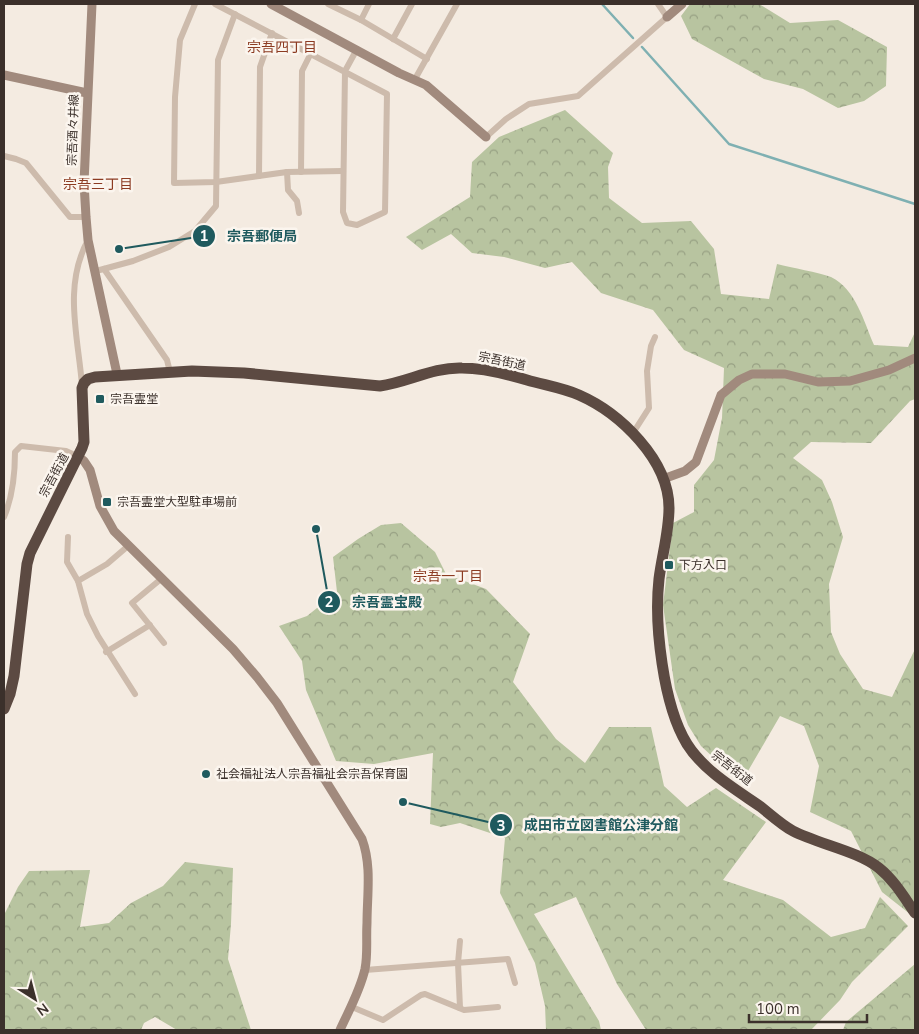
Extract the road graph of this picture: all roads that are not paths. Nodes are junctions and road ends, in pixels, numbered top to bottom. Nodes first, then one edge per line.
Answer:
1 (92, 4) edge
2 (195, 4) edge
3 (215, 4) edge
4 (328, 4) edge
5 (370, 4) edge
6 (412, 4) edge
7 (457, 4) edge
8 (658, 4) edge
9 (682, 4) edge
10 (276, 5) edge
11 (235, 14) junction
12 (667, 17) junction
13 (361, 20) junction
14 (272, 33) junction
15 (393, 39) junction
16 (357, 49) junction
17 (311, 53) junction
18 (427, 59) junction
19 (345, 71) junction
20 (4, 75) edge
21 (415, 80) junction
22 (87, 93) junction
23 (486, 137) joint
24 (4, 156) edge
25 (342, 171) junction
26 (287, 172) junction
27 (301, 172) junction
28 (259, 176) junction
29 (216, 182) junction
30 (299, 214) dead end
31 (86, 217) junction
32 (88, 240) junction
33 (100, 270) junction
34 (655, 337) dead end
35 (915, 358) edge
36 (170, 372) junction
37 (117, 374) junction
38 (82, 388) junction
39 (632, 433) junction
40 (79, 457) junction
41 (663, 479) junction
42 (4, 518) edge
43 (68, 537) dead end
44 (128, 546) junction
45 (161, 579) junction
46 (78, 581) junction
47 (150, 625) junction
48 (164, 642) dead end
49 (106, 652) junction
50 (135, 694) dead end
51 (4, 709) edge
52 (915, 913) edge
53 (460, 941) dead end
54 (458, 963) junction
55 (364, 970) junction
56 (515, 984) dead end
57 (352, 1007) junction
58 (460, 1008) junction
59 (498, 1008) dead end
60 (340, 1030) edge

1 - 22 street, 宗吾酒々井線
2 - 29 street
3 - 11 street
4 - 13 street
5 - 13 street
6 - 15 street
7 - 18 street
8 - 12 street
9 - 12 street
10 - 16 street
11 - 14 street
11 - 29 street
12 - 23 street
13 - 15 street
14 - 17 street
14 - 28 street
15 - 18 street
16 - 19 street
16 - 21 street
17 - 19 street
17 - 27 street
18 - 21 street
19 - 25 street
19 - 25 street
20 - 22 street
21 - 23 street
22 - 31 street, 宗吾酒々井線
24 - 31 street
25 - 27 street
26 - 27 street
26 - 28 street
26 - 30 street
28 - 29 street
29 - 33 street
31 - 32 street, 宗吾酒々井線
32 - 33 street, 宗吾酒々井線
32 - 38 street
33 - 36 street
33 - 37 street, 宗吾酒々井線
34 - 39 street
35 - 41 street
36 - 37 highway, 宗吾街道
36 - 39 highway, 宗吾街道
37 - 38 highway, 宗吾街道
38 - 40 highway, 宗吾街道
39 - 41 highway, 宗吾街道
40 - 42 street
40 - 44 street
40 - 51 highway, 宗吾街道
41 - 52 highway, 宗吾街道
43 - 46 street
44 - 45 street
44 - 46 street
45 - 47 street
45 - 55 street
46 - 49 street
47 - 48 street
47 - 49 street
49 - 50 street
53 - 54 street
54 - 55 street
54 - 56 street
54 - 58 street
55 - 57 street
57 - 58 street
57 - 60 street
58 - 59 street

